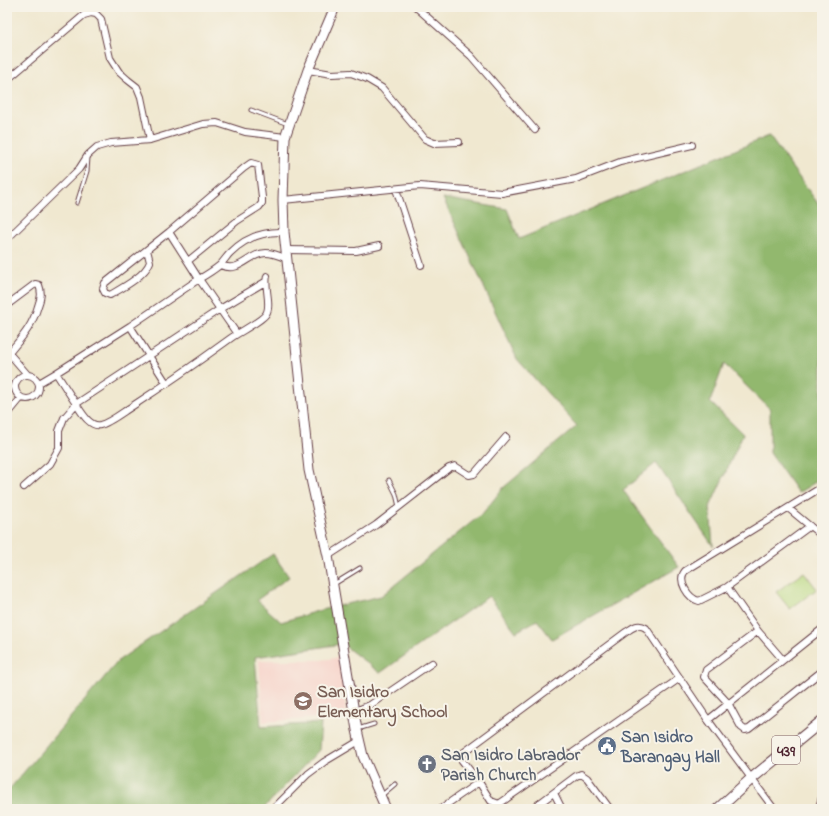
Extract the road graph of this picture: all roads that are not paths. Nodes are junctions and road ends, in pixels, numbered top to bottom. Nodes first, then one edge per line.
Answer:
1 (335, 7) edge
2 (416, 7) edge
3 (308, 70) junction
4 (7, 80) edge
5 (251, 110) dead end
6 (290, 124) junction
7 (536, 130) dead end
8 (285, 137) junction
9 (150, 140) junction
10 (459, 142) dead end
11 (692, 145) dead end
12 (88, 154) junction
13 (396, 189) junction
14 (283, 200) junction
15 (77, 203) dead end
16 (169, 232) junction
17 (284, 232) junction
18 (7, 239) edge
19 (379, 246) dead end
20 (147, 250) junction
21 (286, 255) junction
22 (188, 261) junction
23 (220, 265) junction
24 (421, 266) dead end
25 (199, 279) junction
26 (7, 305) edge
27 (220, 309) junction
28 (130, 326) junction
29 (237, 334) junction
30 (8, 352) edge
31 (148, 355) junction
32 (56, 373) junction
33 (27, 374) junction
34 (39, 383) junction
35 (167, 384) junction
36 (21, 398) junction
37 (76, 404) junction
38 (7, 415) edge
39 (506, 437) dead end
40 (389, 480) dead end
41 (24, 487) dead end
42 (820, 490) edge
43 (399, 507) junction
44 (788, 508) junction
45 (810, 526) junction
46 (822, 536) edge
47 (328, 556) junction
48 (360, 568) dead end
49 (332, 584) junction
50 (726, 587) junction
51 (822, 629) edge
52 (758, 631) junction
53 (783, 660) junction
54 (432, 663) dead end
55 (822, 671) edge
56 (680, 678) junction
57 (728, 703) junction
58 (353, 712) junction
59 (708, 720) junction
60 (822, 720) edge
61 (374, 724) dead end
62 (357, 730) junction
63 (359, 742) junction
64 (751, 779) junction
65 (479, 782) junction
66 (395, 784) dead end
67 (554, 793) junction
68 (381, 797) junction
69 (822, 797) edge
70 (273, 809) edge
71 (386, 809) edge
72 (440, 809) edge
73 (532, 809) edge
74 (562, 809) edge
75 (610, 809) edge
76 (718, 809) edge
77 (774, 809) edge
78 (822, 809) edge

1 - 3 street
2 - 7 street
3 - 6 street
3 - 10 street
4 - 9 street
5 - 6 lane
6 - 8 street
8 - 9 street
8 - 14 street
9 - 12 street
11 - 13 street
12 - 15 lane
12 - 18 street
13 - 14 street
13 - 24 street
14 - 17 street
16 - 20 street
16 - 22 street
16 - 22 street
17 - 21 street
17 - 23 street
19 - 21 street
20 - 20 street
21 - 23 street
21 - 47 street
22 - 25 street
23 - 25 street
25 - 27 street
25 - 28 street
26 - 30 street
27 - 29 street
27 - 29 street
27 - 31 street
28 - 31 street
28 - 32 street
29 - 35 street
30 - 33 street
31 - 35 street
31 - 37 street
32 - 34 street
32 - 37 street
33 - 34 street
33 - 36 street
34 - 36 street
35 - 37 street
36 - 38 street
37 - 41 street
39 - 43 street
40 - 43 lane
42 - 44 street
43 - 47 street
44 - 45 street
44 - 50 street
45 - 46 street
45 - 50 street
47 - 49 street
48 - 49 lane
49 - 58 street
50 - 52 street
51 - 53 street
52 - 53 street
52 - 57 street
53 - 57 street
54 - 58 street
55 - 57 street
56 - 59 street
56 - 65 street
56 - 65 street
57 - 59 street
58 - 62 street
59 - 64 street
60 - 64 main road, 439
61 - 62 lane
62 - 63 street
63 - 68 street
63 - 70 street
64 - 76 main road, 439
64 - 77 street
65 - 72 street
66 - 68 lane
67 - 73 street
67 - 74 street
67 - 75 street
68 - 71 street
69 - 78 street

